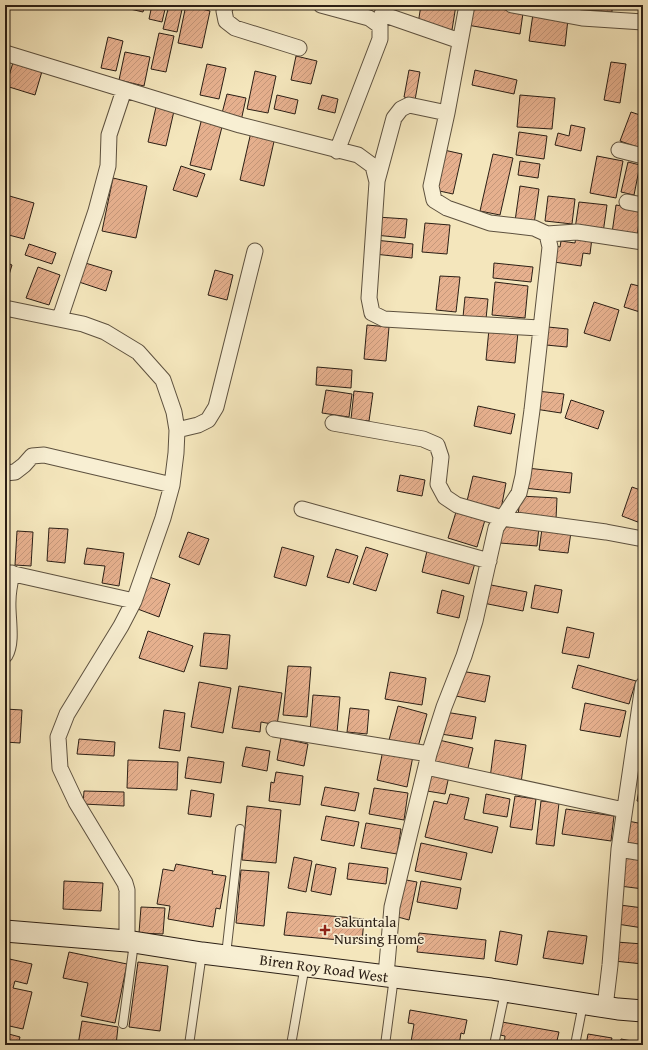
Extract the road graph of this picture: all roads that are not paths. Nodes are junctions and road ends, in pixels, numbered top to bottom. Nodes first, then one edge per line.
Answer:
1 (226, 5) edge
2 (321, 5) edge
3 (467, 5) edge
4 (512, 5) edge
5 (382, 15) edge
6 (643, 22) edge
7 (460, 41) junction
8 (299, 48) dead end
9 (5, 54) edge
10 (124, 90) junction
11 (448, 113) junction
12 (619, 150) dead end
13 (337, 151) junction
14 (643, 156) edge
15 (377, 182) junction
16 (627, 202) dead end
17 (643, 205) edge
18 (547, 234) junction
19 (643, 242) edge
20 (255, 251) dead end
21 (5, 308) edge
22 (60, 318) junction
23 (540, 328) junction
24 (332, 423) dead end
25 (177, 430) junction
26 (5, 472) edge
27 (172, 485) junction
28 (302, 509) dead end
29 (502, 518) junction
30 (643, 539) edge
31 (489, 561) junction
32 (8, 573) edge
33 (134, 601) junction
34 (5, 655) edge
35 (642, 695) edge
36 (274, 729) dead end
37 (428, 761) junction
38 (624, 810) junction
39 (240, 830) dead end
40 (619, 849) junction
41 (643, 853) edge
42 (5, 931) edge
43 (130, 942) junction
44 (202, 952) junction
45 (226, 955) junction
46 (306, 965) junction
47 (390, 976) junction
48 (505, 991) junction
49 (583, 1004) junction
50 (605, 1007) junction
51 (643, 1011) edge
52 (123, 1024) dead end
53 (189, 1045) edge
54 (291, 1045) edge
55 (385, 1045) edge
56 (494, 1045) edge
57 (575, 1045) edge

1 - 8 street
2 - 5 street
3 - 7 street
4 - 6 street
5 - 7 street
5 - 13 street
7 - 11 street
9 - 10 street
10 - 13 street
10 - 22 street
11 - 15 street
11 - 18 street
12 - 14 street
13 - 15 street
15 - 23 street
16 - 17 street
18 - 19 street
18 - 23 street
20 - 25 street
21 - 22 street
22 - 25 street
23 - 29 street
24 - 29 street
25 - 27 street
26 - 27 street
27 - 33 street
28 - 31 street
29 - 30 street
29 - 31 street
31 - 37 street
32 - 33 street
32 - 34 street
33 - 43 street
35 - 38 street
36 - 37 street
37 - 38 street
37 - 47 street
38 - 40 street
39 - 45 lane
40 - 41 street
40 - 50 street
42 - 43 main road, Biren Roy Road West
43 - 44 main road, Biren Roy Road West
43 - 52 lane
44 - 45 main road, Biren Roy Road West
44 - 53 lane
45 - 46 main road, Biren Roy Road West
46 - 47 main road, Biren Roy Road West
46 - 54 lane
47 - 48 main road, Biren Roy Road West
47 - 55 lane
48 - 49 main road, Biren Roy Road West
48 - 56 lane
49 - 50 main road, Biren Roy Road West
49 - 57 lane
50 - 51 main road, Biren Roy Road West

